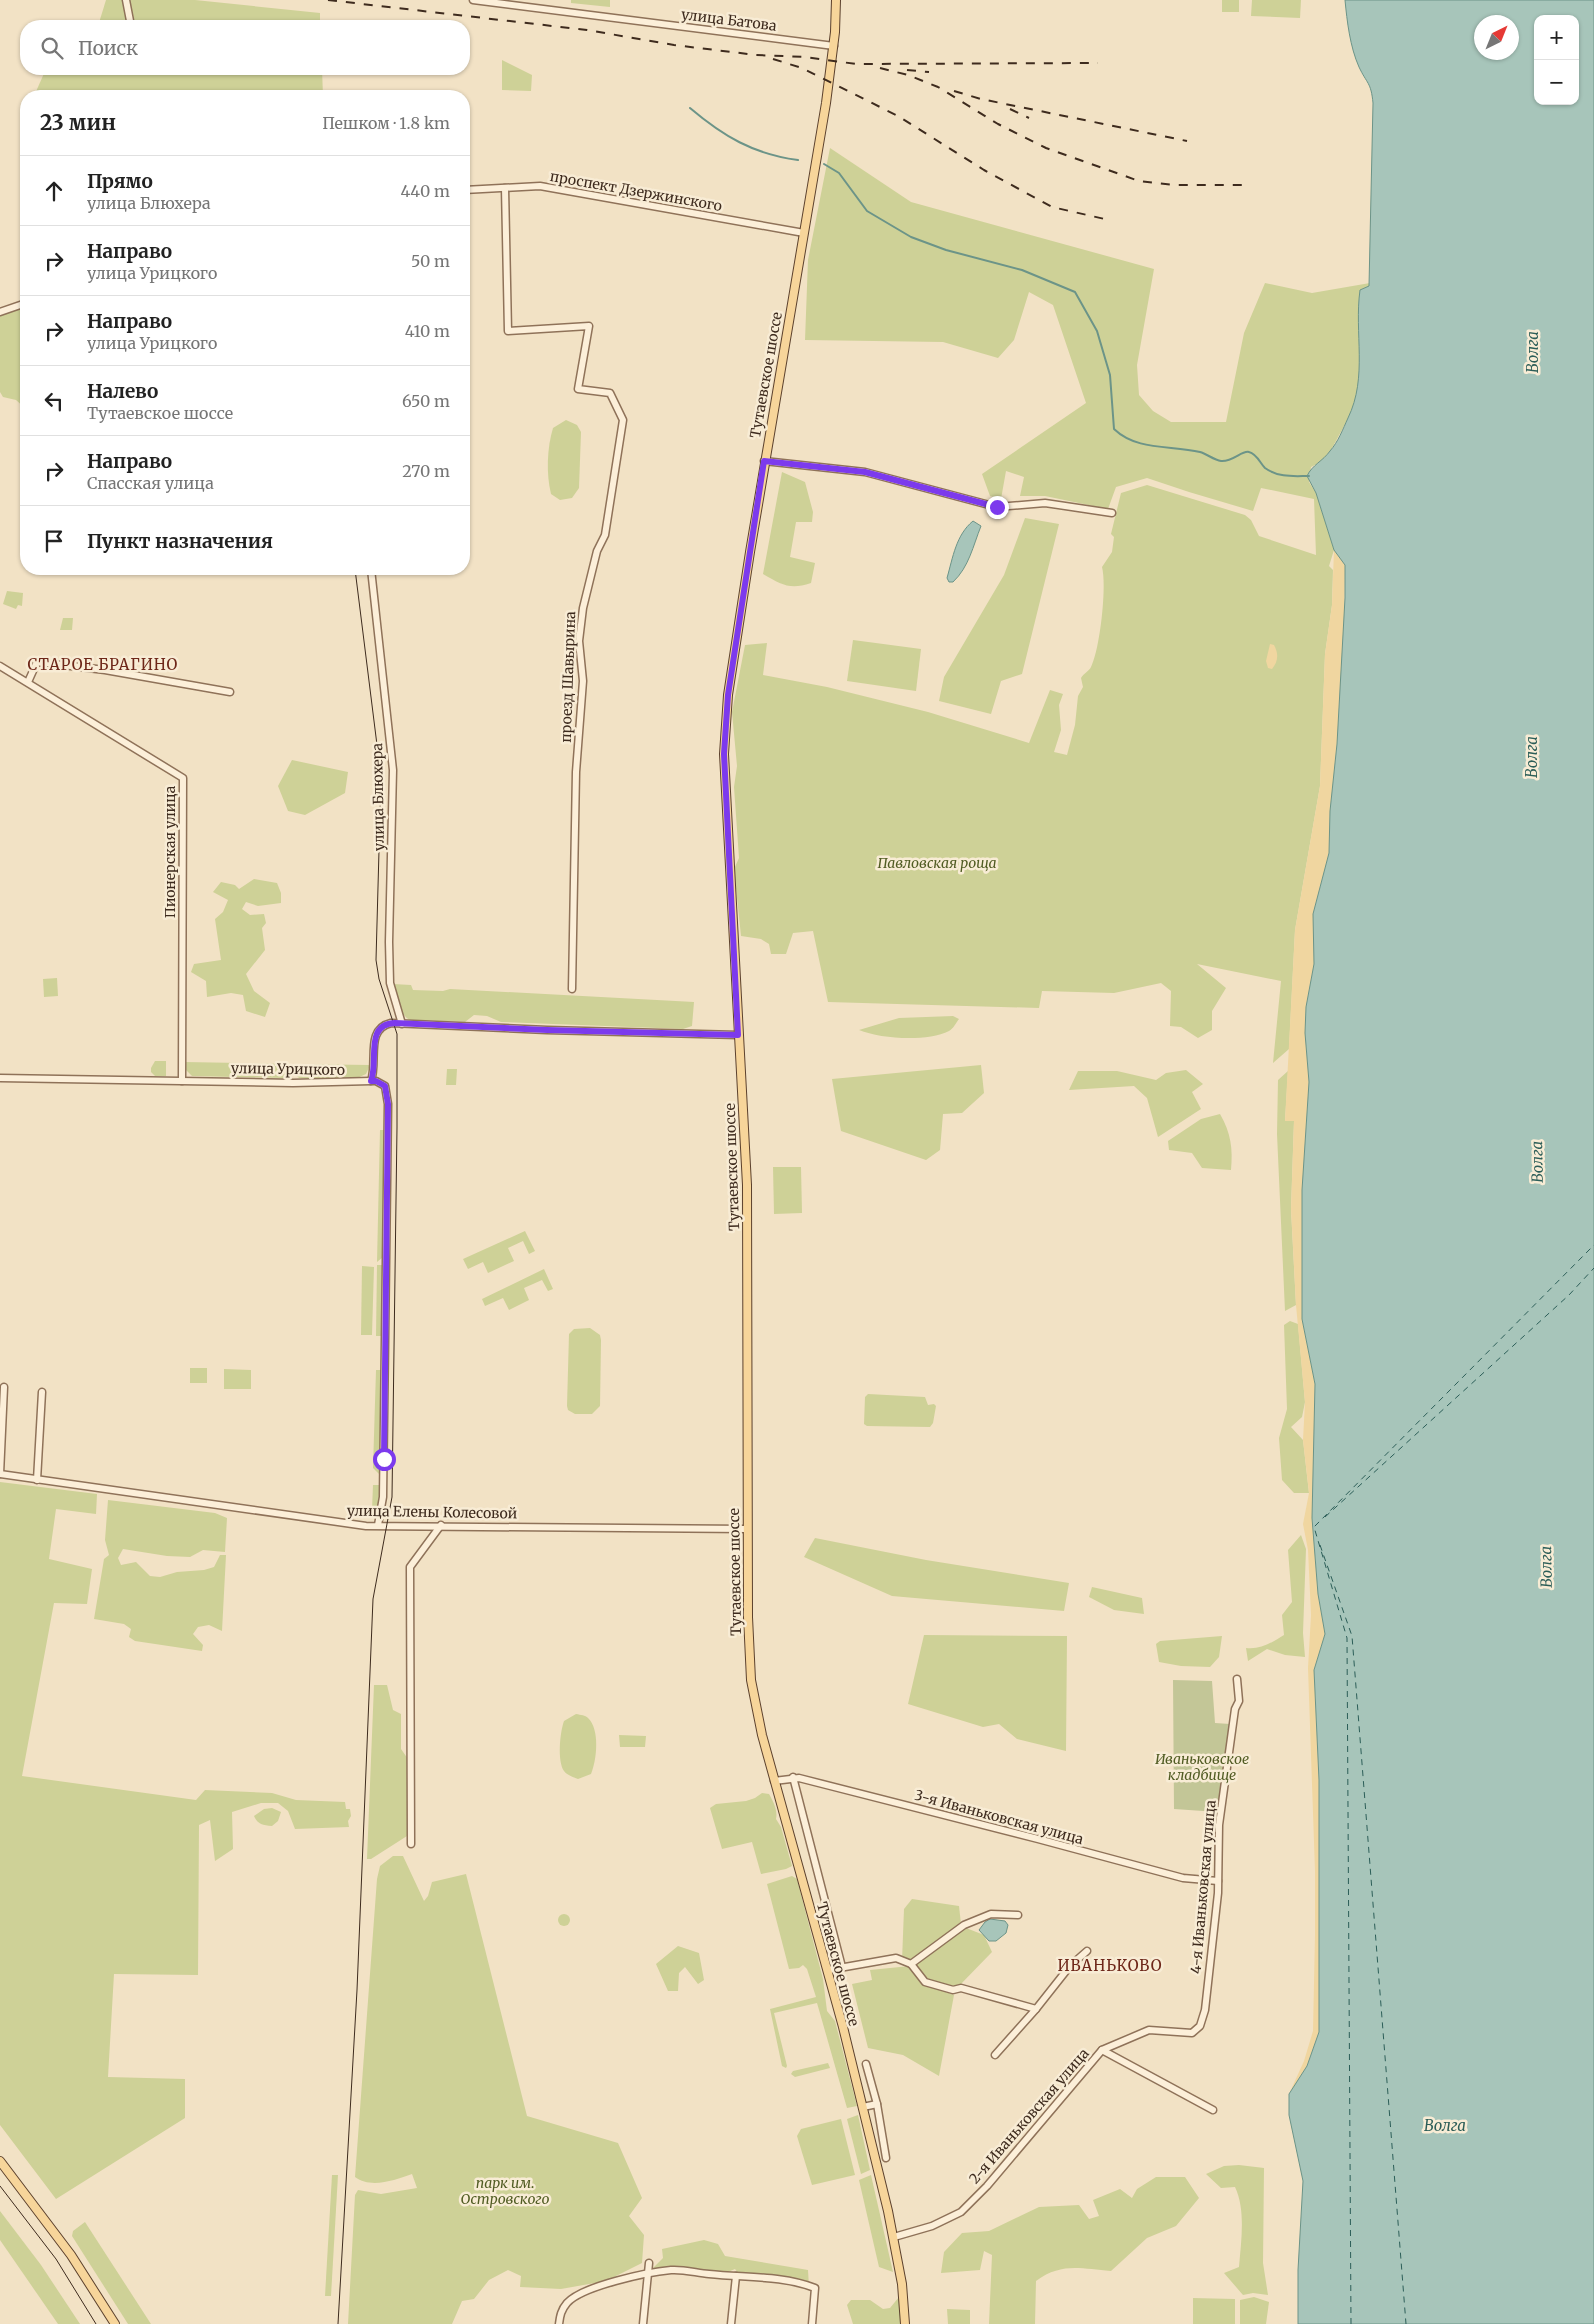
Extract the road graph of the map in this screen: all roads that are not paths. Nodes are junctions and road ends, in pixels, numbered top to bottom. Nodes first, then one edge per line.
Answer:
1 (126, 0) edge
2 (473, 0) edge
3 (836, 0) edge
4 (531, 4) edge
5 (130, 20) edge
6 (834, 46) junction
7 (505, 188) junction
8 (470, 190) edge
9 (804, 233) junction
10 (20, 305) edge
11 (0, 312) edge
12 (764, 461) junction
13 (1112, 514) dead end
14 (372, 575) edge
15 (0, 666) edge
16 (28, 682) junction
17 (230, 692) dead end
18 (572, 989) dead end
19 (402, 1024) junction
20 (738, 1035) junction
21 (0, 1078) edge
22 (182, 1080) junction
23 (371, 1081) junction
24 (4, 1387) dead end
25 (42, 1392) dead end
26 (0, 1474) edge
27 (37, 1480) junction
28 (378, 1525) junction
29 (441, 1525) junction
30 (747, 1529) junction
31 (1237, 1679) dead end
32 (793, 1777) junction
33 (774, 1781) junction
34 (411, 1844) dead end
35 (1218, 1881) junction
36 (1018, 1915) dead end
37 (1087, 1951) dead end
38 (911, 1964) junction
39 (842, 1967) junction
40 (828, 1970) junction
41 (1036, 2009) junction
42 (1205, 2010) joint
43 (1102, 2050) junction
44 (995, 2055) dead end
45 (866, 2064) dead end
46 (877, 2104) junction
47 (862, 2107) junction
48 (1213, 2110) dead end
49 (886, 2158) dead end
50 (0, 2161) edge
51 (894, 2237) junction
52 (649, 2264) dead end
53 (648, 2272) junction
54 (736, 2276) junction
55 (115, 2324) edge
56 (559, 2324) edge
57 (643, 2324) edge
58 (731, 2324) edge
59 (812, 2324) edge
60 (906, 2324) edge

1 - 5 street
2 - 4 street, улица Батова
3 - 6 main road, Тутаевское шоссе
4 - 6 street, улица Батова
6 - 9 main road, Тутаевское шоссе
7 - 8 street, проспект Дзержинского
7 - 9 street, проспект Дзержинского
7 - 18 street, проезд Шавырина
9 - 12 main road, Тутаевское шоссе
10 - 11 street
12 - 13 street
12 - 20 main road, Тутаевское шоссе
14 - 19 street, улица Блюхера
15 - 16 street, Пионерская улица
16 - 17 street
16 - 22 street, Пионерская улица
19 - 20 street
19 - 23 street
20 - 30 main road, Тутаевское шоссе
21 - 22 street, улица Урицкого
22 - 23 street, улица Урицкого
23 - 28 street
24 - 26 street
25 - 27 street
26 - 27 street, улица Елены Колесовой
27 - 28 street, улица Елены Колесовой
28 - 29 street, улица Елены Колесовой
29 - 30 street, улица Елены Колесовой
29 - 34 street
30 - 33 main road, Тутаевское шоссе
31 - 35 street, 4-я Иваньковская улица
32 - 33 street, 3-я Иваньковская улица
32 - 35 street, 3-я Иваньковская улица
32 - 39 street
33 - 40 main road, Тутаевское шоссе
35 - 42 street, 4-я Иваньковская улица
36 - 38 street
37 - 41 street
38 - 39 street
38 - 41 street
39 - 40 street
40 - 47 main road, Тутаевское шоссе
41 - 44 street
42 - 43 street, 2-я Иваньковская улица
43 - 48 street
43 - 51 street, 2-я Иваньковская улица
45 - 46 street
46 - 47 street
46 - 49 street
47 - 51 main road, Тутаевское шоссе
50 - 55 main road
51 - 60 main road, Тутаевское шоссе
52 - 53 street
53 - 54 street
53 - 56 street
53 - 57 street
54 - 58 street
54 - 59 street

